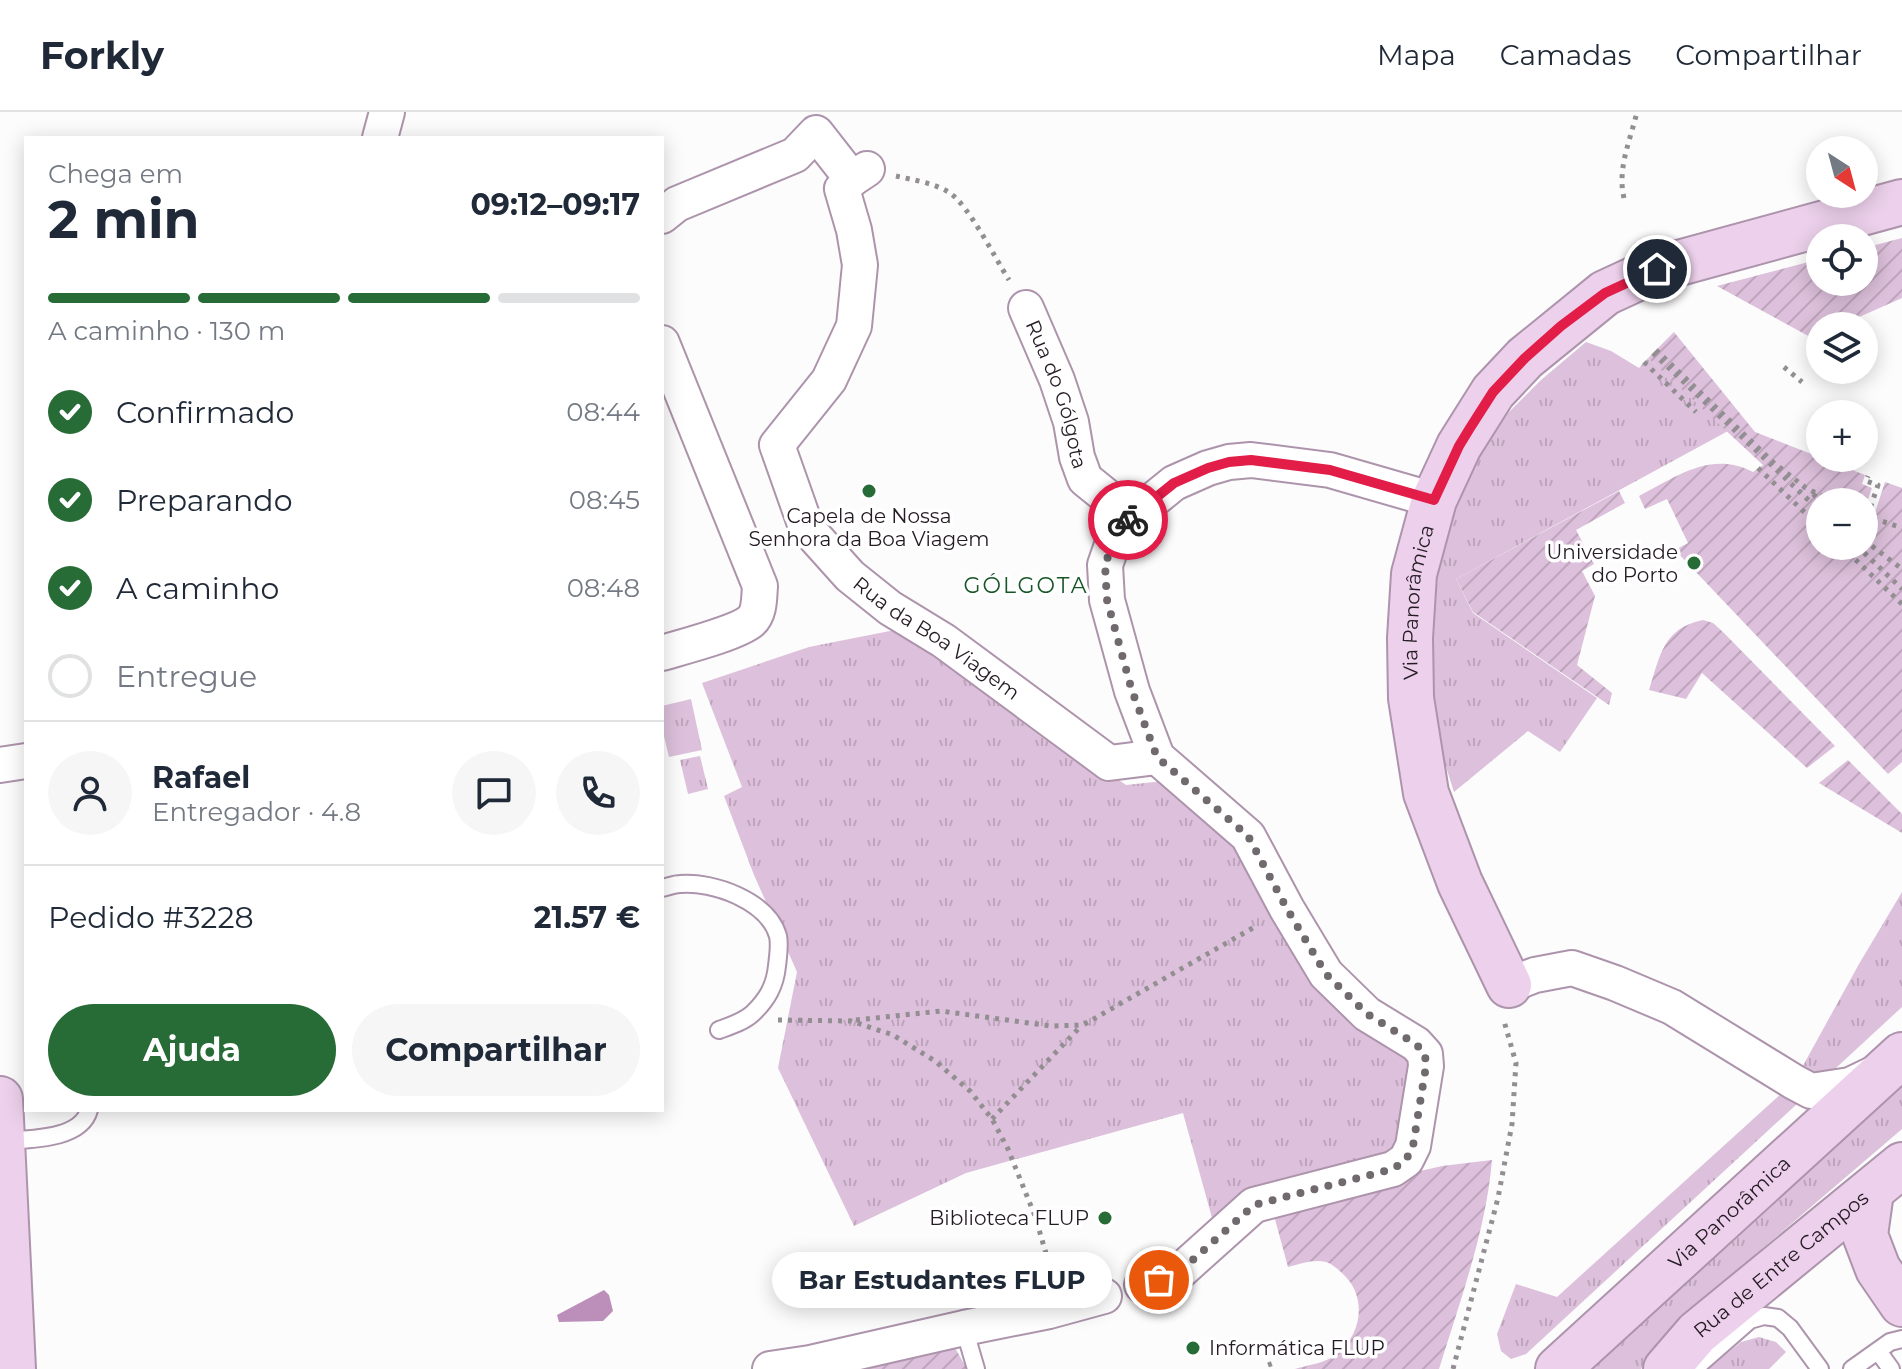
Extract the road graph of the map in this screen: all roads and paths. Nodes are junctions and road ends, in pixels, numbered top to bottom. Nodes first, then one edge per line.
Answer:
1 (387, 112) edge
2 (1637, 112) edge
3 (823, 122) edge
4 (381, 136) edge
5 (860, 174) junction
6 (1624, 198) dead end
7 (1902, 202) edge
8 (664, 214) edge
9 (1026, 308) joint
10 (664, 348) edge
11 (1644, 362) dead end
12 (1784, 367) dead end
13 (1802, 382) dead end
14 (1696, 412) dead end
15 (1758, 468) dead end
16 (1868, 476) dead end
17 (1806, 488) edge
18 (1877, 488) edge
19 (1806, 498) edge
20 (1434, 500) junction
21 (1806, 514) edge
22 (1878, 520) edge
23 (1126, 522) junction
24 (1902, 528) edge
25 (1878, 551) edge
26 (1856, 560) edge
27 (1872, 560) edge
28 (1902, 569) edge
29 (1902, 589) edge
30 (1902, 604) edge
31 (664, 652) edge
32 (1157, 757) junction
33 (24, 761) edge
34 (0, 765) edge
35 (664, 888) edge
36 (1287, 909) junction
37 (1506, 1000) junction
38 (749, 1017) junction
39 (851, 1021) junction
40 (1083, 1025) junction
41 (719, 1030) dead end
42 (1895, 1061) edge
43 (1794, 1082) junction
44 (0, 1099) edge
45 (89, 1112) edge
46 (992, 1119) junction
47 (2, 1141) junction
48 (1791, 1158) junction
49 (1887, 1178) edge
50 (1142, 1285) dead end
51 (1104, 1296) dead end
52 (1902, 1304) edge
53 (1062, 1307) junction
54 (964, 1328) junction
55 (1902, 1339) edge
56 (1878, 1351) junction
57 (1276, 1362) dead end
58 (1268, 1365) dead end
59 (1858, 1367) edge
60 (13, 1369) edge
61 (770, 1369) edge
62 (976, 1369) edge
63 (1453, 1369) edge
64 (1558, 1369) edge
65 (1666, 1369) edge
66 (1694, 1369) edge
67 (1820, 1369) edge
68 (1891, 1369) edge

1 - 4 street
2 - 6 path
3 - 5 street
3 - 8 street
5 - 9 path, Rua do Gólgota
5 - 32 street, Rua da Boa Viagem
7 - 20 street, Via Panorâmica
9 - 23 street, Rua do Gólgota
10 - 31 street
11 - 14 path
12 - 13 path
15 - 21 path
16 - 18 path
17 - 19 path
20 - 23 street
20 - 37 street, Via Panorâmica
22 - 24 path
23 - 32 street
25 - 28 path
26 - 30 path
27 - 29 path
32 - 36 street
33 - 34 street
35 - 38 lane
36 - 40 path
36 - 50 street
37 - 43 street
37 - 63 path
38 - 39 path
38 - 41 lane
39 - 40 path
39 - 46 path
40 - 46 path
42 - 43 street
42 - 48 street, Via Panorâmica
43 - 48 street
44 - 47 street
45 - 47 lane
46 - 53 path
47 - 60 street
48 - 64 street, Via Panorâmica
49 - 52 street
49 - 65 street, Rua de Entre Campos
51 - 53 street
53 - 54 street
54 - 61 street
54 - 62 lane
55 - 56 lane
56 - 59 lane
56 - 68 lane
57 - 58 path
66 - 67 lane

